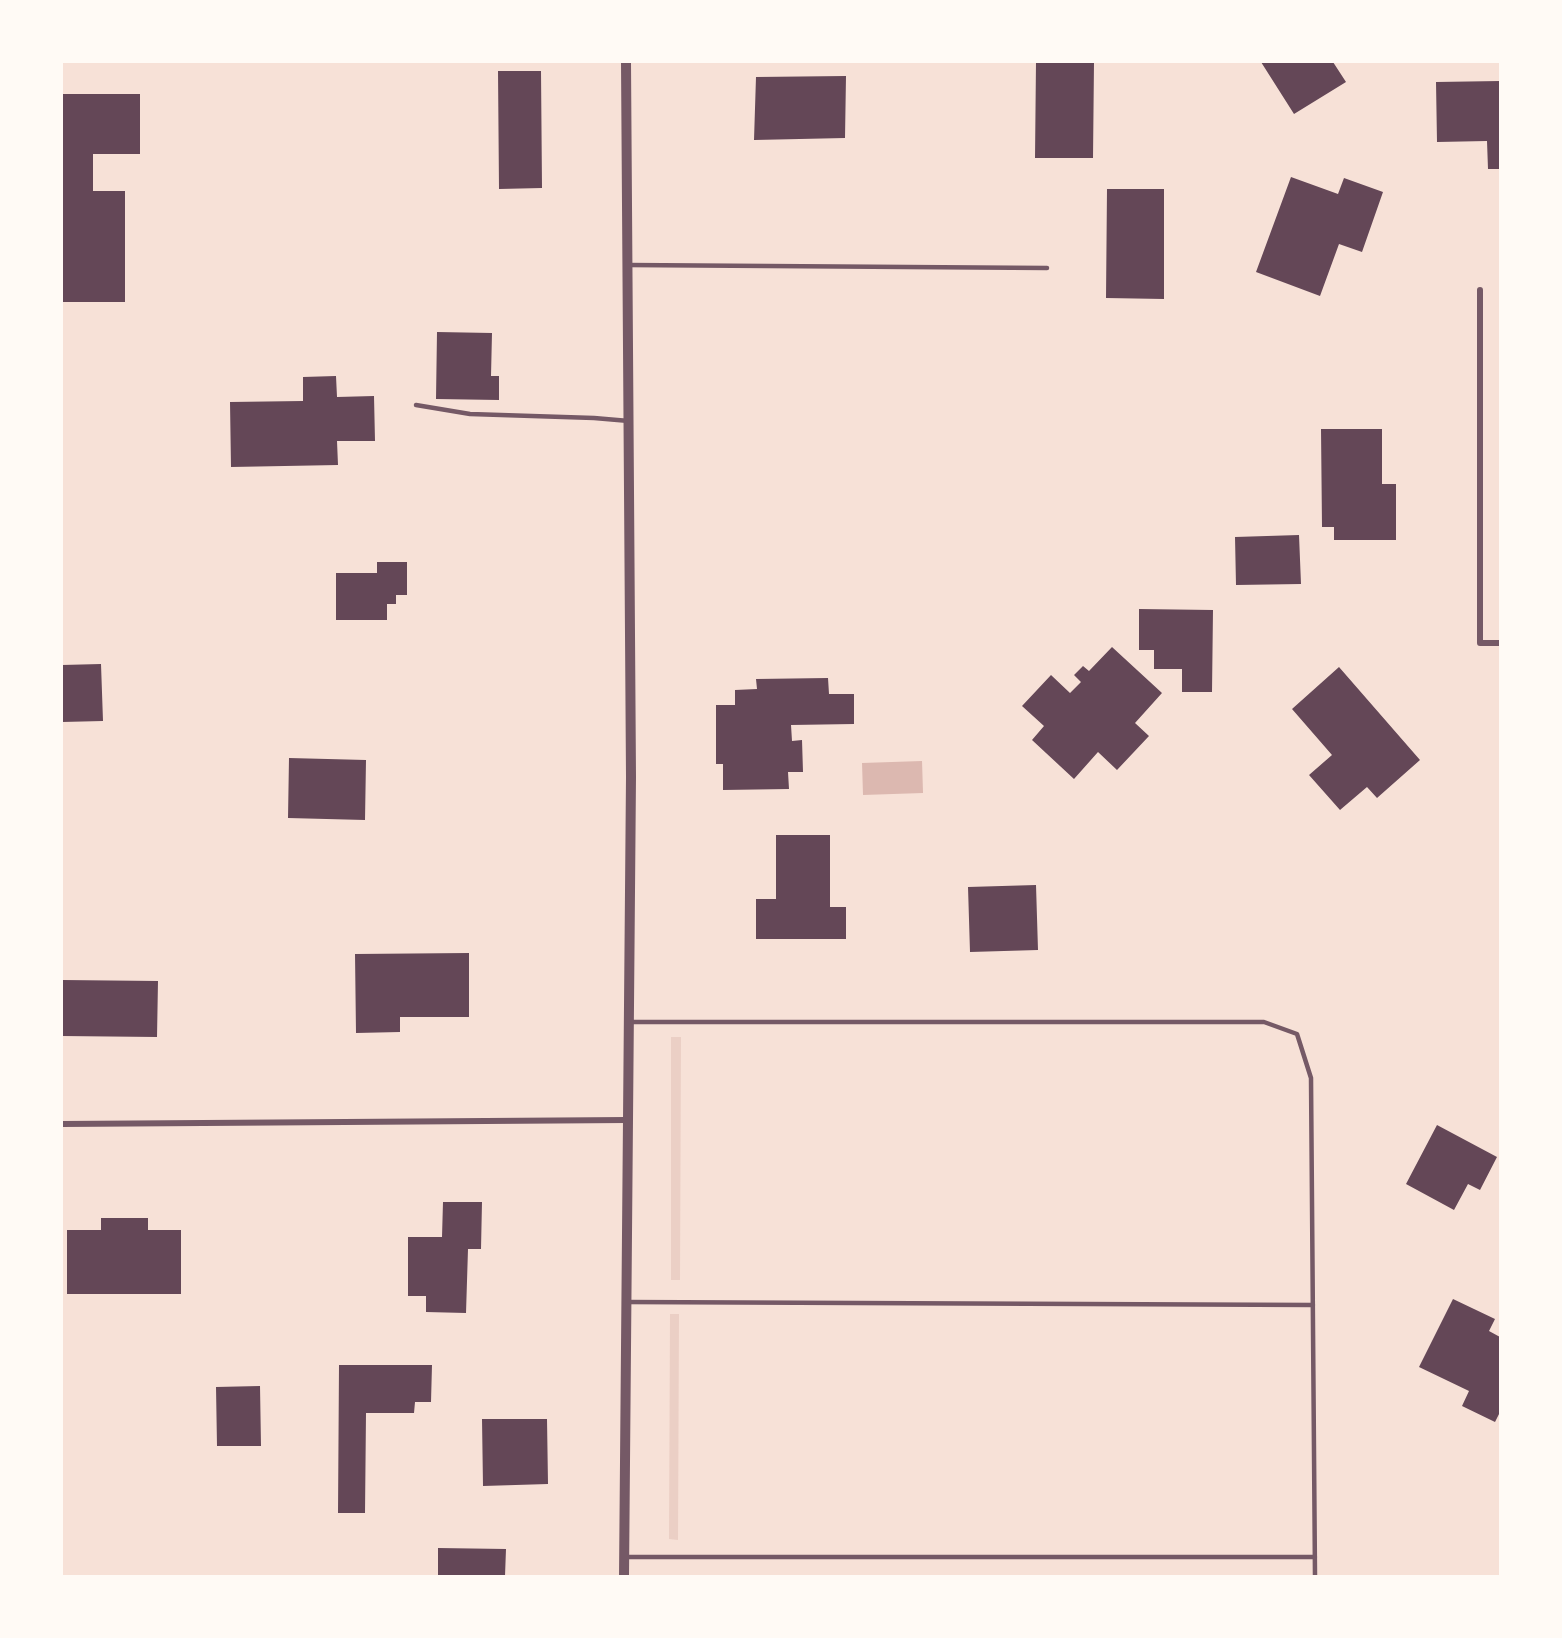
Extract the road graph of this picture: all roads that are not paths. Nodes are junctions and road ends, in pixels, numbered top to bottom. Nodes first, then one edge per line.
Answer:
1 (626, 62) edge
2 (628, 265) junction
3 (1047, 267) dead end
4 (1480, 290) dead end
5 (416, 405) dead end
6 (629, 421) junction
7 (1500, 643) edge
8 (628, 1022) junction
9 (627, 1120) junction
10 (62, 1124) edge
11 (626, 1302) junction
12 (1313, 1305) junction
13 (624, 1557) junction
14 (1315, 1557) junction
15 (624, 1576) edge
16 (1315, 1576) edge

1 - 2 street
2 - 3 lane
2 - 6 street
4 - 7 street
5 - 6 lane
6 - 8 street
8 - 9 street
8 - 12 lane
9 - 10 street
9 - 11 street
11 - 12 lane
11 - 13 street
12 - 14 lane
13 - 14 lane
13 - 15 street
14 - 16 lane

